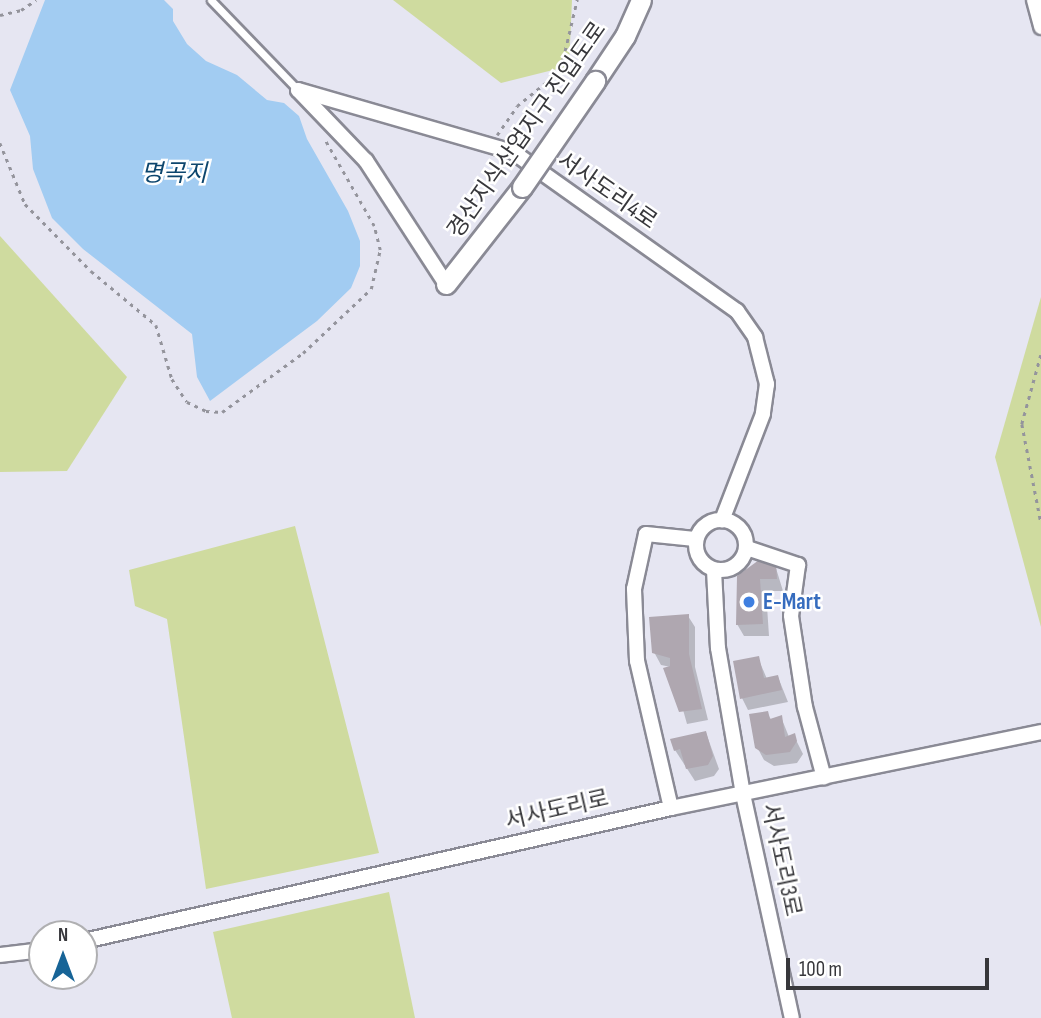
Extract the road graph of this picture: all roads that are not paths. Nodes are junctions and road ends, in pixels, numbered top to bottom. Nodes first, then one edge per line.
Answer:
1 (211, 0) edge
2 (641, 0) edge
3 (1034, 0) edge
4 (1041, 27) edge
5 (298, 90) junction
6 (446, 284) joint
7 (722, 520) junction
8 (695, 539) junction
9 (747, 548) junction
10 (714, 570) junction
11 (1041, 732) edge
12 (824, 778) junction
13 (743, 794) junction
14 (671, 808) junction
15 (98, 938) edge
16 (28, 952) edge
17 (0, 955) edge
18 (792, 1018) edge

1 - 5 lane
2 - 6 street, 경산지식산업지구 진입도로, bridge
3 - 4 street
5 - 6 street
5 - 7 street, 서사도리4로
7 - 8 street
7 - 9 street
8 - 10 street
8 - 14 street
9 - 10 street
9 - 12 street
10 - 13 street
11 - 12 street, 서사도리로
12 - 13 street, 서사도리로
13 - 14 street, 서사도리로
13 - 18 street, 서사도리3로
14 - 15 street, 서사도리로
16 - 17 street

